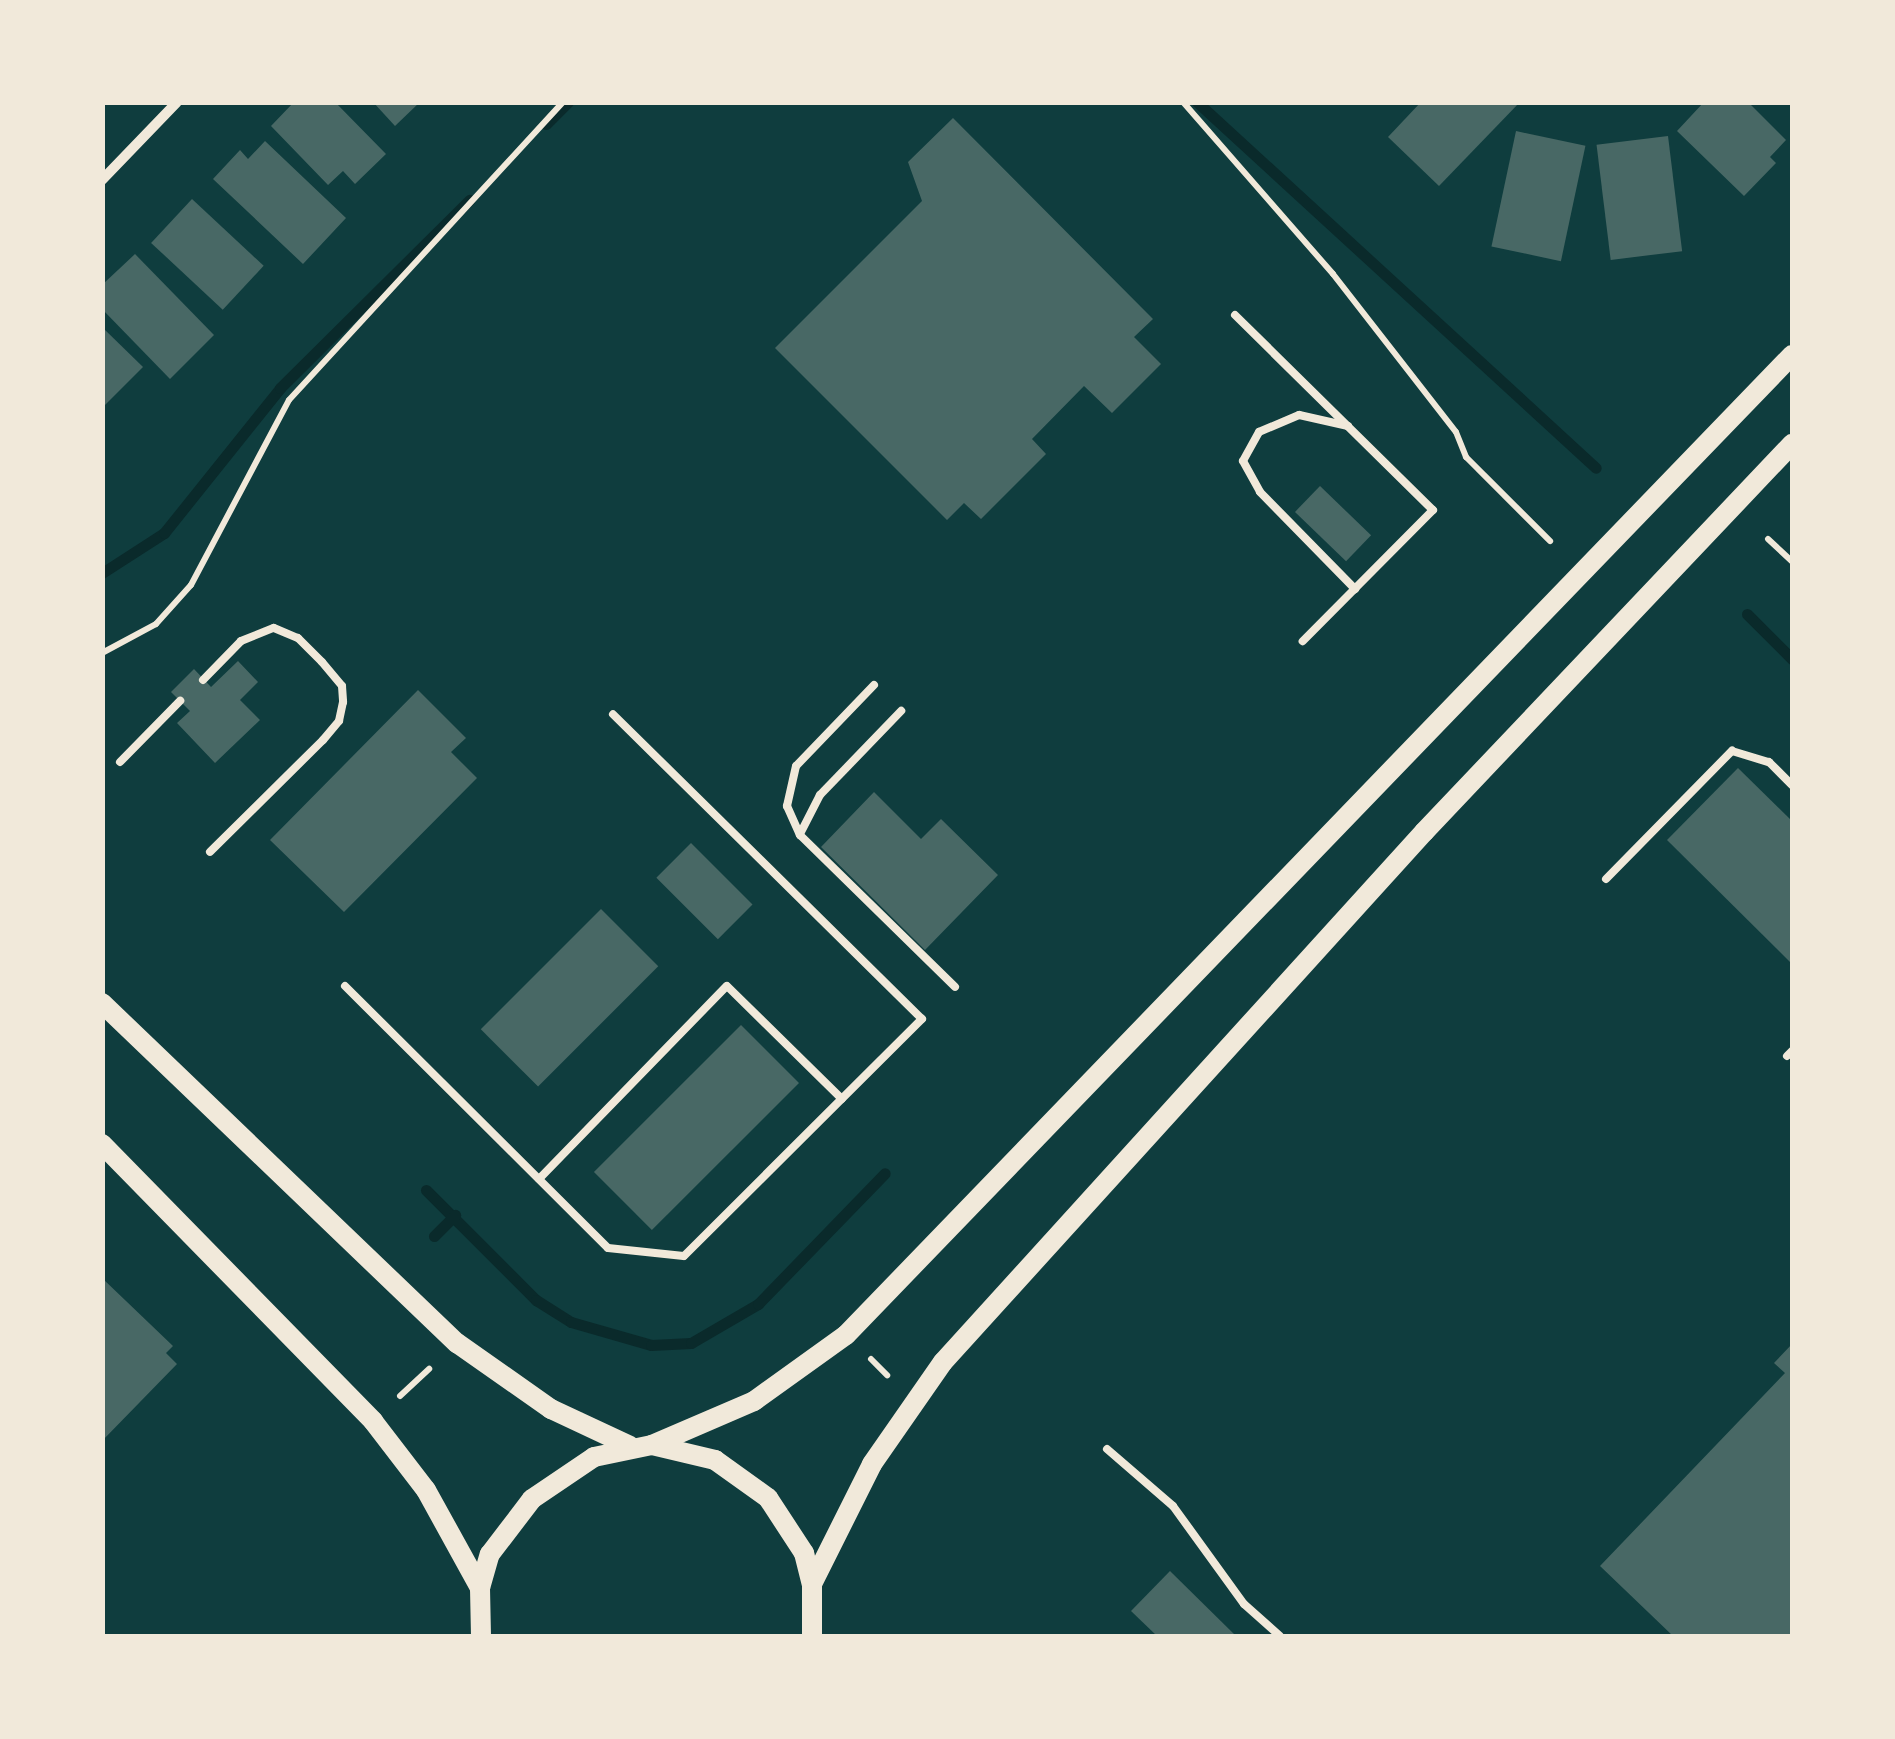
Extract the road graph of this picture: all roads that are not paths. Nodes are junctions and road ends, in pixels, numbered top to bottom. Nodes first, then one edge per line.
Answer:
1 (177, 102) edge
2 (102, 180) edge
3 (1235, 315) dead end
4 (1792, 355) edge
5 (1348, 426) junction
6 (1792, 444) edge
7 (1355, 589) junction
8 (1303, 641) dead end
9 (203, 680) dead end
10 (874, 685) dead end
11 (180, 701) dead end
12 (901, 711) dead end
13 (613, 714) dead end
14 (120, 762) dead end
15 (1792, 785) edge
16 (800, 835) junction
17 (210, 852) dead end
18 (1606, 878) dead end
19 (345, 986) dead end
20 (955, 987) dead end
21 (102, 1003) edge
22 (842, 1099) junction
23 (102, 1144) edge
24 (539, 1179) junction
25 (630, 1446) junction
26 (652, 1446) junction
27 (1107, 1449) dead end
28 (812, 1584) junction
29 (479, 1599) junction
30 (817, 1631) edge
31 (469, 1636) edge
32 (480, 1636) edge
33 (1280, 1636) edge

1 - 2 street
3 - 5 lane
4 - 26 main road
5 - 7 lane
5 - 7 lane
6 - 28 main road
7 - 8 lane
9 - 17 lane
10 - 16 lane
11 - 14 lane
12 - 16 lane
13 - 22 lane
15 - 18 lane
16 - 20 lane
19 - 24 lane
21 - 25 main road
22 - 24 lane
22 - 24 lane
23 - 29 main road
25 - 26 main road
25 - 29 main road
26 - 28 main road
27 - 33 lane
28 - 30 main road
29 - 31 main road
29 - 32 main road

